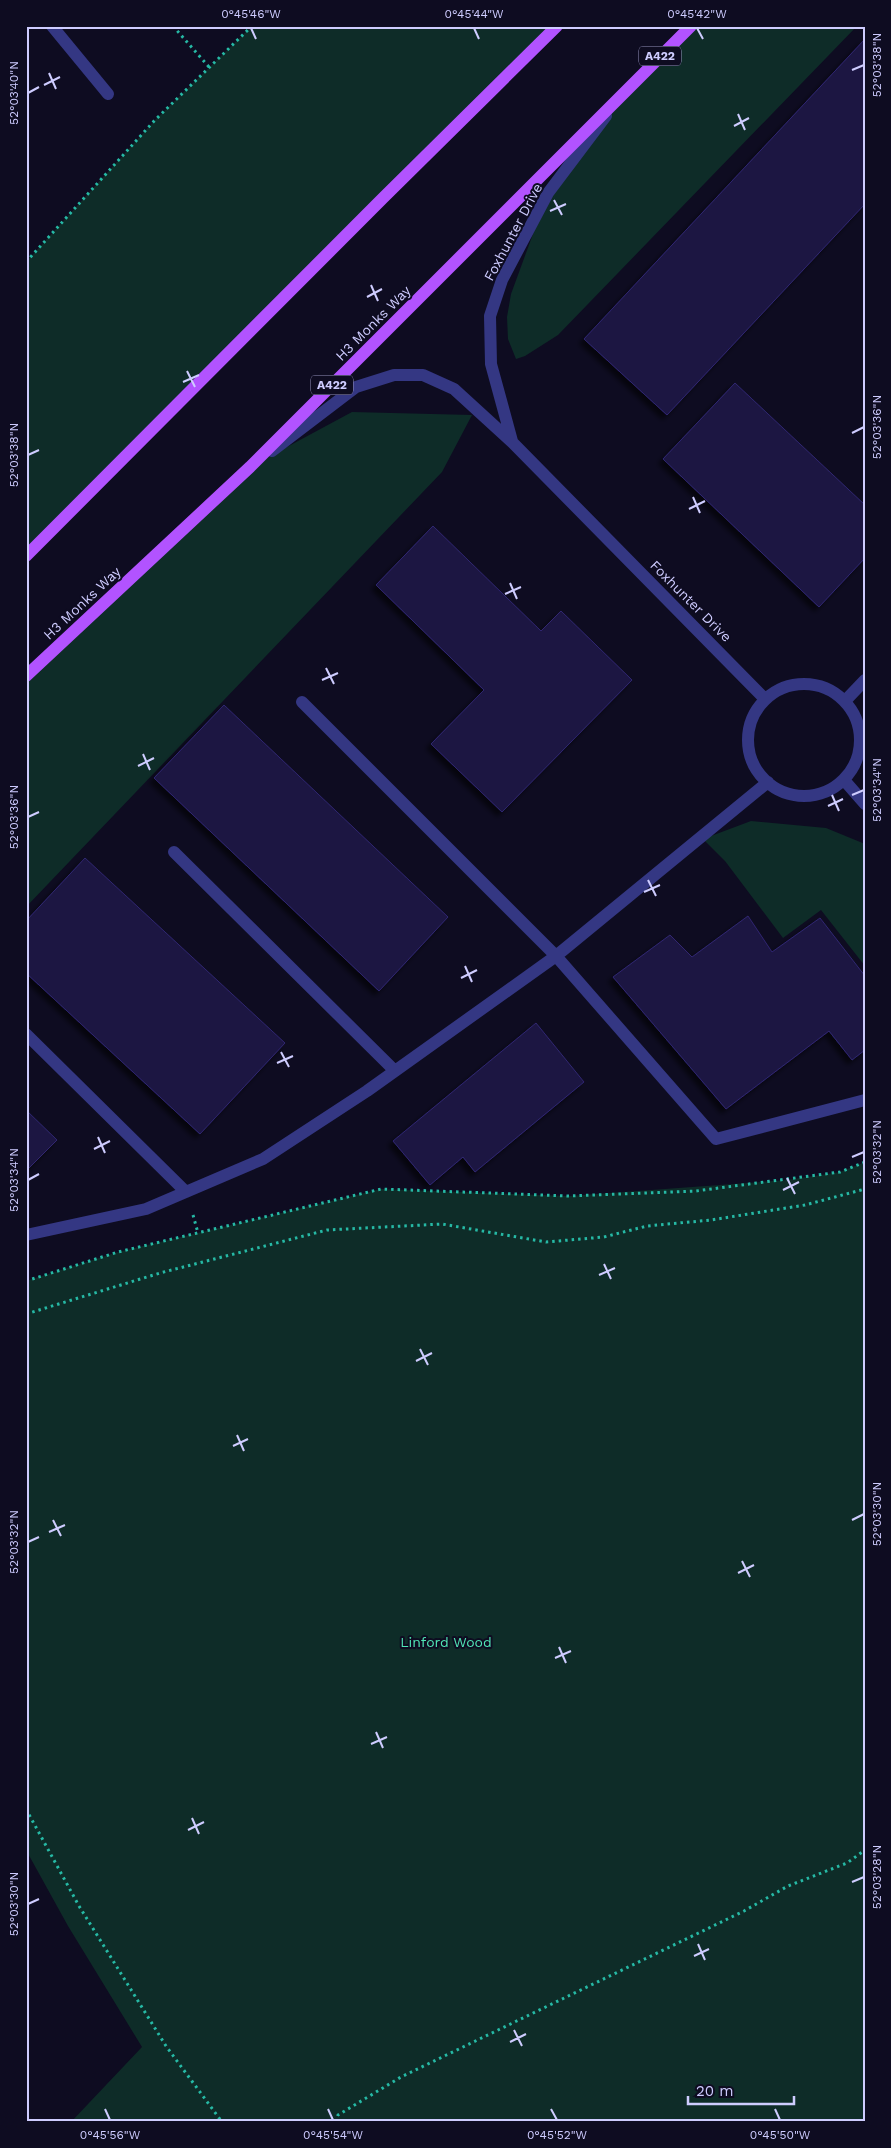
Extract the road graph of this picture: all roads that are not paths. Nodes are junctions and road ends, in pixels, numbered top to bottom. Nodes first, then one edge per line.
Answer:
1 (52, 26) edge
2 (557, 26) edge
3 (691, 26) edge
4 (629, 87) junction
5 (108, 94) dead end
6 (512, 442) junction
7 (250, 468) junction
8 (26, 556) edge
9 (26, 676) edge
10 (865, 680) edge
11 (764, 698) junction
12 (846, 701) junction
13 (302, 702) dead end
14 (844, 780) junction
15 (768, 782) junction
16 (865, 804) edge
17 (174, 852) dead end
18 (556, 956) junction
19 (26, 1034) edge
20 (395, 1071) junction
21 (865, 1100) edge
22 (186, 1192) junction
23 (26, 1235) edge

1 - 5 street
2 - 8 main road
3 - 4 main road, H3 Monks Way / A422
4 - 6 street, Foxhunter Drive
4 - 7 main road, H3 Monks Way / A422
6 - 7 street, Foxhunter Drive
6 - 11 street, Foxhunter Drive
7 - 9 main road, H3 Monks Way / A422
10 - 12 street
11 - 12 street
11 - 15 street
12 - 14 street
13 - 18 street
14 - 15 street
14 - 16 street
15 - 18 street
17 - 20 street
18 - 20 street
18 - 21 street
19 - 22 street
20 - 22 street
22 - 23 street

